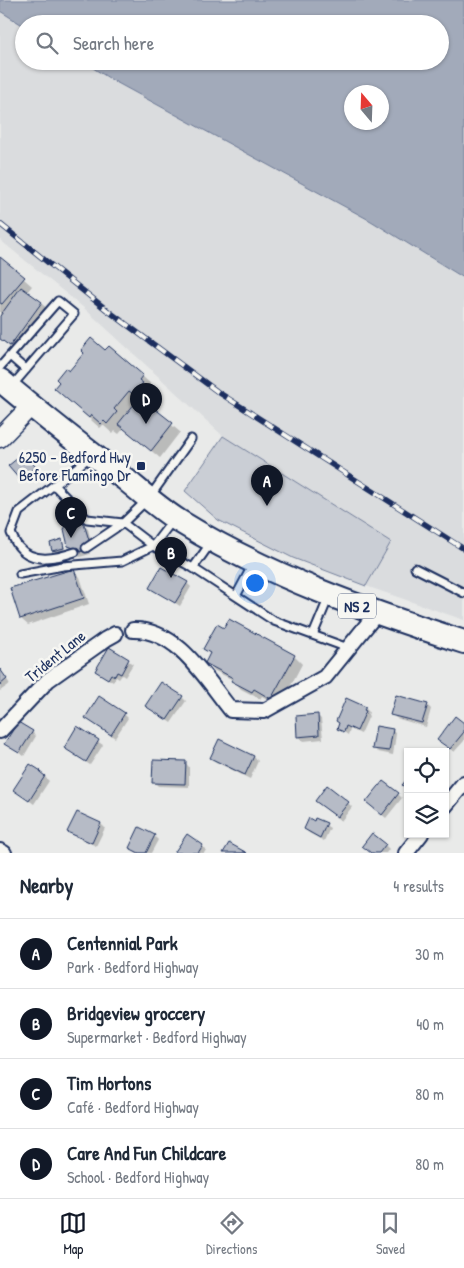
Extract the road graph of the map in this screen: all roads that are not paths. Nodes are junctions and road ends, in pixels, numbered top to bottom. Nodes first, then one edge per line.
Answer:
1 (10, 356) junction
2 (0, 367) edge
3 (26, 370) junction
4 (5, 384) edge
5 (31, 406) junction
6 (0, 438) edge
7 (191, 439) dead end
8 (92, 455) junction
9 (54, 485) junction
10 (149, 498) junction
11 (174, 517) junction
12 (123, 523) junction
13 (213, 540) junction
14 (152, 546) junction
15 (86, 548) dead end
16 (75, 552) dead end
17 (254, 562) junction
18 (193, 568) junction
19 (415, 568) dead end
20 (20, 574) dead end
21 (464, 593) edge
22 (236, 596) junction
23 (330, 596) junction
24 (376, 614) junction
25 (133, 630) dead end
26 (115, 634) dead end
27 (312, 635) junction
28 (464, 642) edge
29 (348, 648) junction
30 (0, 731) edge
31 (464, 783) edge
32 (449, 801) edge
33 (418, 838) edge
34 (0, 851) edge
35 (4, 853) edge
36 (406, 853) edge

1 - 2 lane
1 - 3 lane
1 - 3 lane
3 - 4 lane
4 - 5 main road, NS 2
5 - 6 street
5 - 8 main road, NS 2
7 - 10 lane
8 - 9 lane
8 - 10 main road, NS 2
9 - 12 lane
9 - 16 lane
10 - 11 main road, NS 2
10 - 12 lane
11 - 13 main road, NS 2
11 - 14 lane
12 - 14 lane
12 - 15 lane
13 - 17 main road, NS 2
13 - 18 lane
14 - 18 lane
14 - 20 lane
17 - 22 lane
17 - 23 main road, NS 2
18 - 22 lane
19 - 21 lane
22 - 27 lane
23 - 24 main road, NS 2
23 - 27 lane
24 - 28 main road, NS 2
24 - 29 street
25 - 29 street
26 - 30 street, Trident Lane
27 - 29 lane
31 - 32 street
33 - 36 street
34 - 35 street

